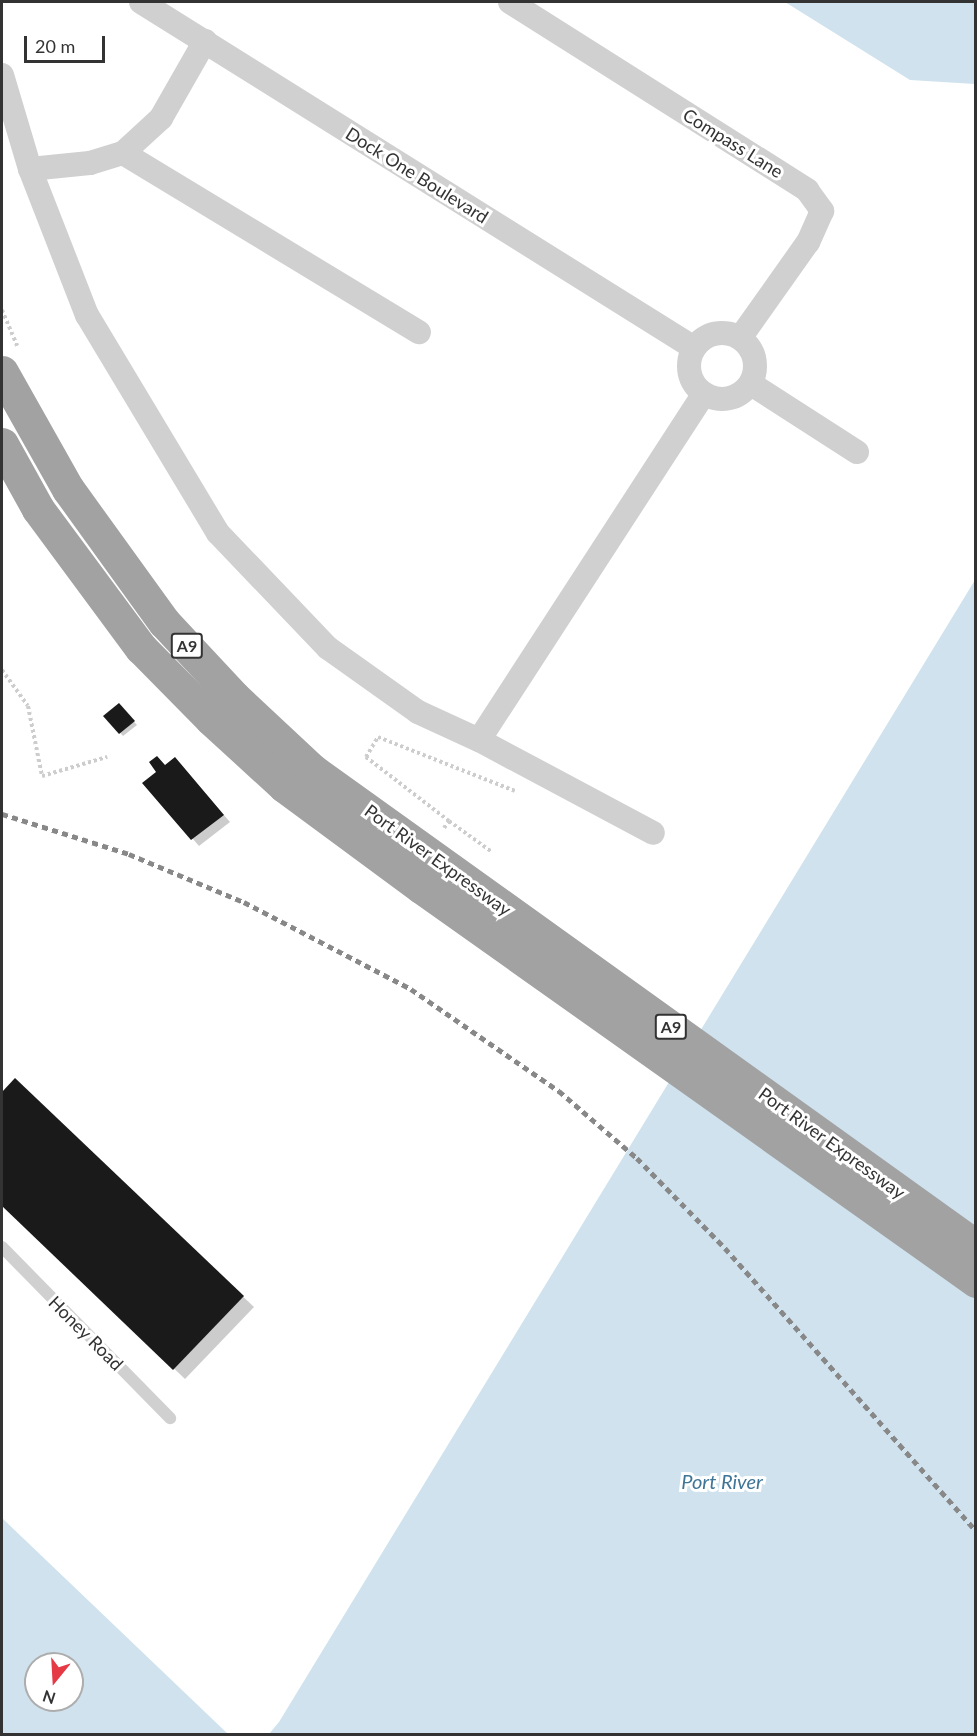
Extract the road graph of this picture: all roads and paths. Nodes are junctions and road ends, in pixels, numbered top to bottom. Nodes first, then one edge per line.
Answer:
1 (141, 2) edge
2 (510, 2) edge
3 (205, 41) junction
4 (2, 75) edge
5 (123, 153) junction
6 (30, 169) junction
7 (2, 310) edge
8 (419, 332) dead end
9 (740, 338) junction
10 (694, 348) junction
11 (10, 361) edge
12 (750, 384) junction
13 (704, 394) junction
14 (2, 444) edge
15 (857, 452) dead end
16 (2, 670) edge
17 (479, 740) junction
18 (107, 757) dead end
19 (525, 795) dead end
20 (449, 821) junction
21 (653, 833) dead end
22 (443, 842) junction
23 (492, 852) dead end
24 (975, 1246) edge
25 (2, 1247) edge
26 (975, 1281) edge
27 (170, 1418) dead end

1 - 3 street, Dock One Boulevard
2 - 9 street, Compass Lane
3 - 5 street
3 - 10 street, Dock One Boulevard
4 - 6 street
5 - 6 street
5 - 8 street
6 - 17 street
7 - 11 path
9 - 10 street
9 - 12 street
10 - 13 street
11 - 22 highway, Port River Expressway / A9
12 - 13 street
12 - 15 street
13 - 17 street
14 - 26 highway, Port River Expressway / A9
16 - 18 path
17 - 21 street
19 - 20 path
20 - 22 path
20 - 23 path
22 - 24 highway, Port River Expressway / A9
25 - 27 lane, Honey Road

